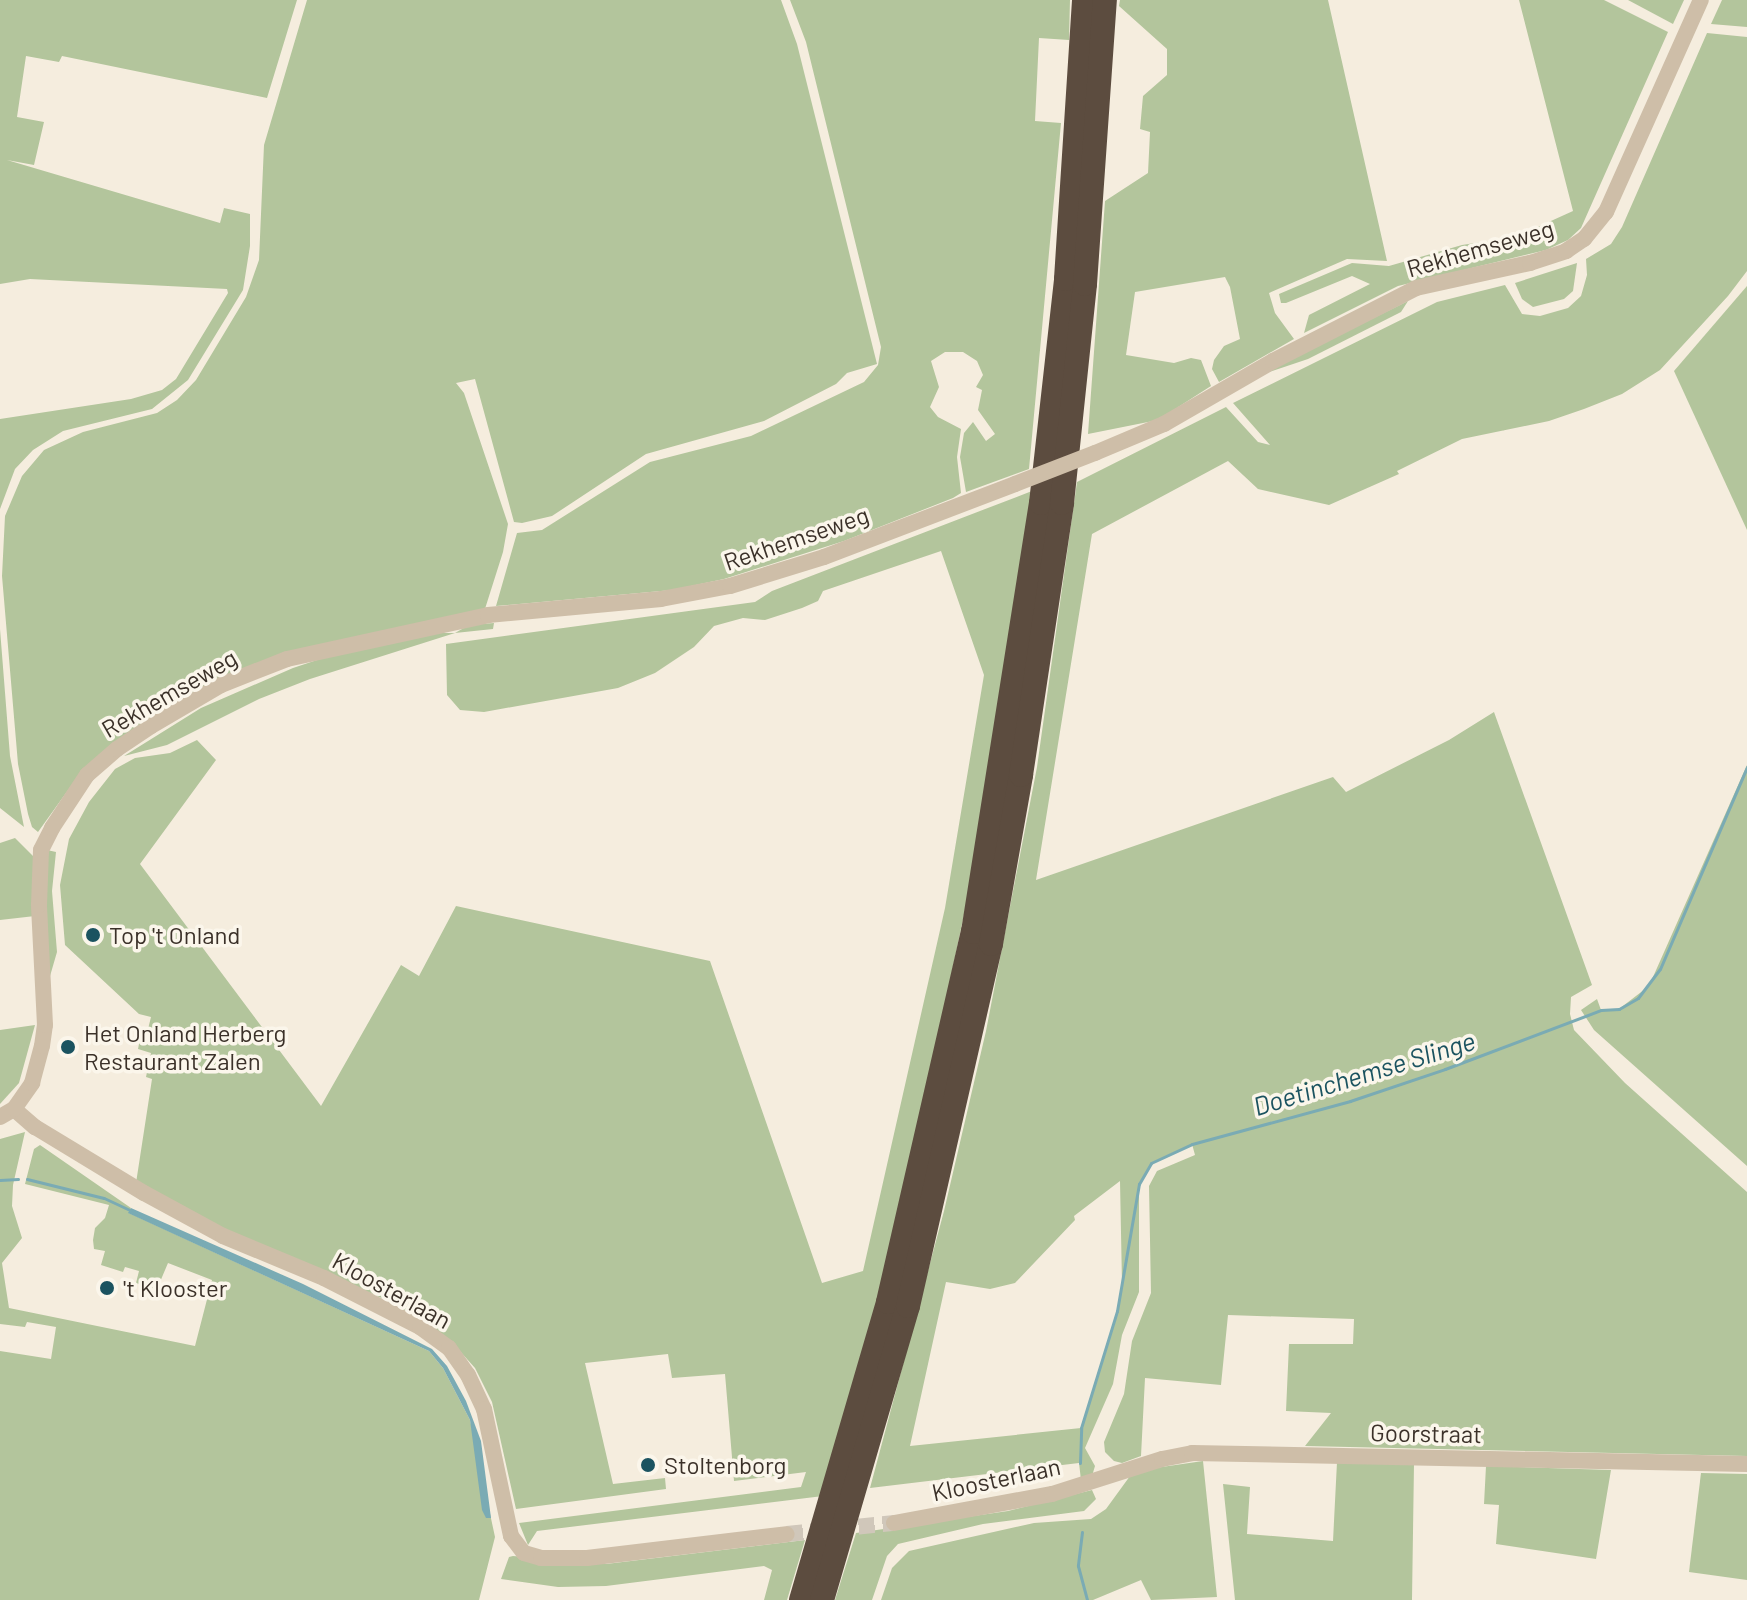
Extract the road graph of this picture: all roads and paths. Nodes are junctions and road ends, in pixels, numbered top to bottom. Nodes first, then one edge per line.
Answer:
1 (1084, 0) edge
2 (1105, 0) edge
3 (1701, 0) edge
4 (7, 1113) edge
5 (1747, 1464) edge
6 (1108, 1478) joint
7 (894, 1523) tunnel mouth
8 (787, 1534) tunnel mouth
9 (801, 1600) edge
10 (822, 1600) edge

1 - 9 highway
2 - 10 highway
3 - 4 street, Rekhemseweg, bridge
4 - 8 street, Kloosterlaan
5 - 6 street, Goorstraat
6 - 7 street, Kloosterlaan

